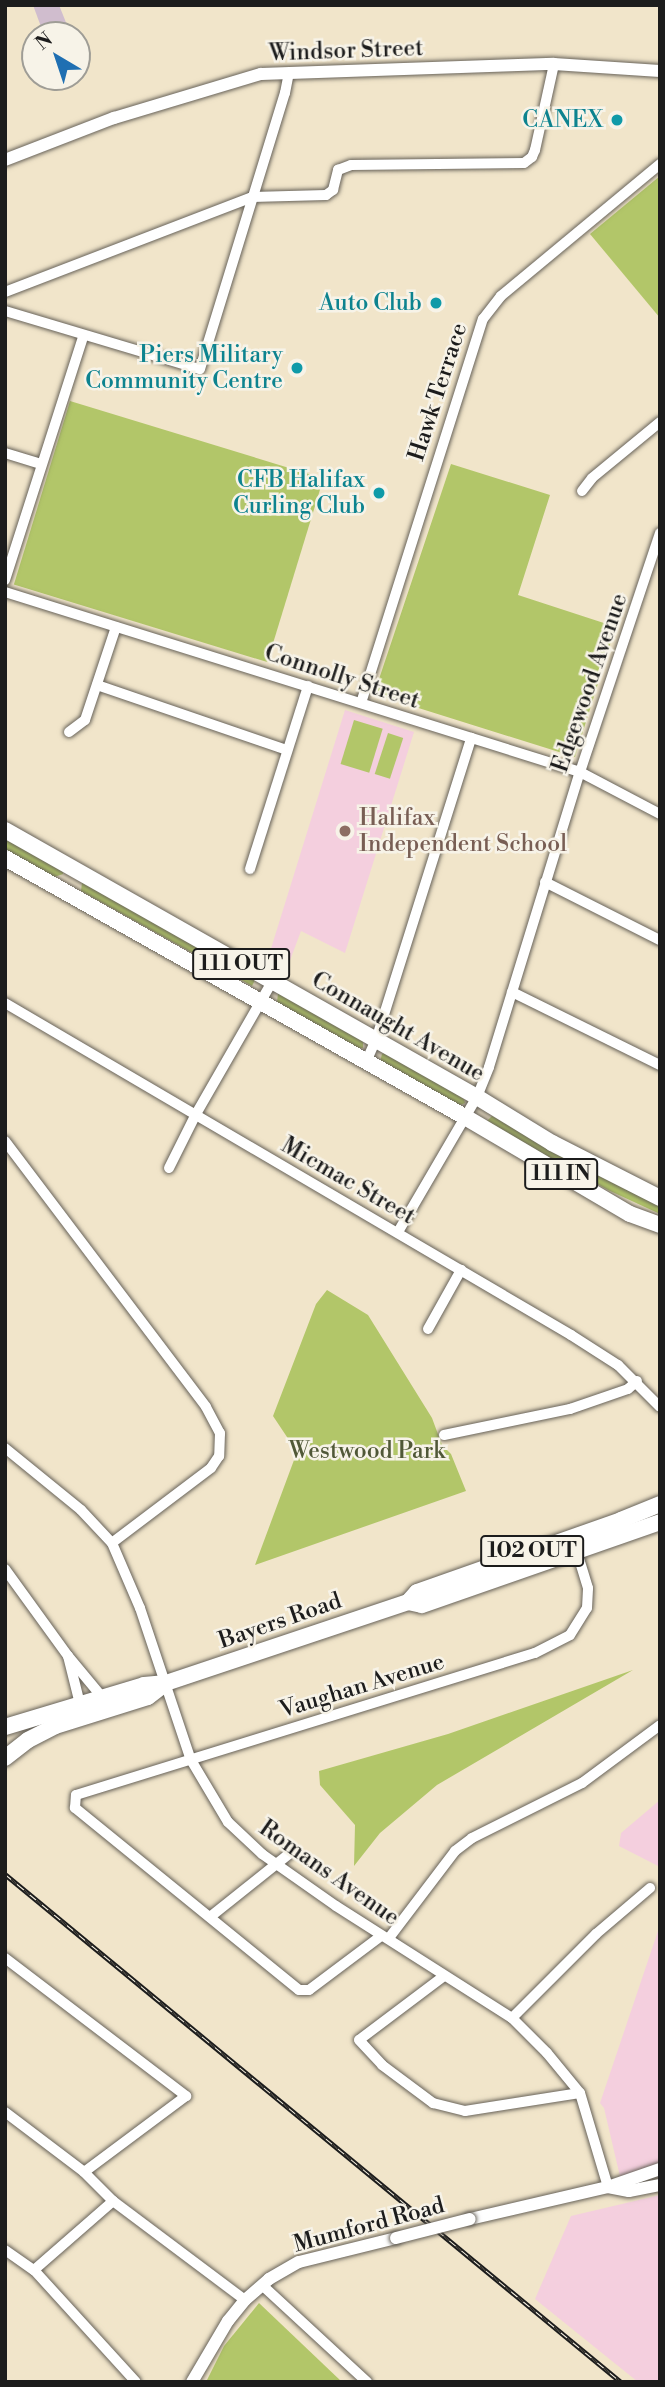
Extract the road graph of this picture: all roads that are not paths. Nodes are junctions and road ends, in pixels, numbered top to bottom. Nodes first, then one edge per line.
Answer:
1 (554, 64) junction
2 (660, 71) edge
3 (289, 72) junction
4 (5, 160) edge
5 (660, 164) edge
6 (252, 197) junction
7 (5, 292) edge
8 (5, 311) edge
9 (83, 337) junction
10 (660, 422) edge
11 (5, 453) edge
12 (41, 464) junction
13 (582, 491) dead end
14 (660, 533) edge
15 (5, 580) edge
16 (5, 592) edge
17 (116, 627) junction
18 (97, 685) junction
19 (308, 686) junction
20 (361, 703) junction
21 (69, 732) dead end
22 (471, 738) junction
23 (287, 750) junction
24 (580, 772) junction
25 (660, 814) edge
26 (5, 830) edge
27 (5, 858) edge
28 (250, 869) dead end
29 (78, 870) junction
30 (545, 882) junction
31 (66, 891) junction
32 (660, 940) edge
33 (272, 982) junction
34 (512, 992) junction
35 (262, 1002) junction
36 (5, 1003) edge
37 (376, 1040) junction
38 (366, 1062) junction
39 (660, 1065) edge
40 (477, 1097) junction
41 (196, 1114) junction
42 (465, 1117) junction
43 (5, 1140) edge
44 (169, 1168) dead end
45 (660, 1198) edge
46 (660, 1225) edge
47 (398, 1232) junction
48 (461, 1270) junction
49 (428, 1329) dead end
50 (637, 1381) junction
51 (660, 1407) edge
52 (444, 1435) dead end
53 (5, 1448) edge
54 (660, 1504) edge
55 (660, 1522) edge
56 (112, 1543) junction
57 (577, 1551) junction
58 (5, 1569) edge
59 (408, 1602) junction
60 (68, 1656) junction
61 (166, 1683) junction
62 (102, 1697) junction
63 (80, 1704) junction
64 (660, 1725) edge
65 (5, 1727) edge
66 (5, 1758) edge
67 (191, 1760) junction
68 (289, 1854) dead end
69 (279, 1864) junction
70 (650, 1888) dead end
71 (210, 1917) junction
72 (385, 1937) junction
73 (5, 1958) edge
74 (444, 1976) junction
75 (512, 2018) junction
76 (580, 2093) junction
77 (5, 2112) edge
78 (660, 2169) edge
79 (84, 2172) junction
80 (660, 2185) edge
81 (608, 2187) junction
82 (113, 2202) junction
83 (5, 2250) edge
84 (34, 2270) junction
85 (262, 2285) junction
86 (245, 2300) junction
87 (136, 2382) edge
88 (192, 2382) edge
89 (367, 2382) edge

1 - 2 street, Windsor Street
1 - 3 street, Windsor Street
1 - 6 street
3 - 4 street, Windsor Street
3 - 6 street
5 - 20 street, Hawk Terrace
6 - 7 street
6 - 9 street
8 - 9 street
9 - 12 street
10 - 13 street
11 - 12 street
12 - 15 street
14 - 24 street, Edgewood Avenue
16 - 17 street, Connolly Street
17 - 18 street
17 - 19 street, Connolly Street
18 - 21 street
18 - 23 street
19 - 20 street, Connolly Street
19 - 23 street
20 - 22 street, Connolly Street
22 - 24 street, Connolly Street
22 - 37 street
23 - 28 street
24 - 25 street, Connolly Street
24 - 30 street, Edgewood Avenue
26 - 29 main road, Connaught Avenue / 111 OUT
27 - 31 main road, Connaught Avenue / 111 IN
29 - 31 main road
29 - 33 main road, Connaught Avenue / 111 OUT
30 - 32 street
30 - 34 street, Edgewood Avenue
31 - 35 main road, Connaught Avenue / 111 IN
33 - 35 street
33 - 37 main road, Connaught Avenue / 111 OUT
34 - 39 street
34 - 40 street, Edgewood Avenue
35 - 38 main road, Connaught Avenue / 111 IN
35 - 41 street
36 - 41 street, Micmac Street
37 - 38 street
37 - 40 main road, Connaught Avenue / 111 OUT
38 - 42 main road, Connaught Avenue / 111 IN
40 - 42 street, Edgewood Avenue
40 - 45 main road, Connaught Avenue / 111 OUT
41 - 44 street
41 - 47 street, Micmac Street
42 - 46 main road, Connaught Avenue / 111 IN
42 - 47 street, Edgewood Avenue
43 - 56 street
47 - 48 street, Micmac Street
48 - 49 street
48 - 50 street, Micmac Street
50 - 51 street, Micmac Street
50 - 52 street
53 - 56 street, Romans Avenue
54 - 59 main road, Bayers Road / 102 OUT
55 - 57 main road, Bayers Road
56 - 61 street, Romans Avenue
57 - 59 main road, Bayers Road
57 - 67 street, Vaughan Avenue
58 - 60 street
59 - 61 main road, Bayers Road
60 - 62 street
60 - 63 street
61 - 62 main road, Bayers Road
61 - 66 main road, Bayers Road
61 - 67 street, Romans Avenue
62 - 63 main road, Bayers Road
63 - 65 main road, Bayers Road
64 - 72 street
67 - 69 street, Romans Avenue
67 - 71 street, Vaughan Avenue
68 - 69 street
69 - 71 street
69 - 72 street, Romans Avenue
70 - 75 street
71 - 72 street
72 - 74 street, Romans Avenue
73 - 79 street
74 - 75 street, Romans Avenue
74 - 76 street
75 - 76 street, Romans Avenue
76 - 81 street, Romans Avenue
77 - 79 street
78 - 81 street, Mumford Road
79 - 82 street
80 - 81 street, Mumford Road
81 - 85 street, Mumford Road, bridge
82 - 84 street
82 - 86 street
83 - 84 street
84 - 87 street
85 - 86 street, Mumford Road
85 - 89 street
86 - 88 street, Mumford Road

